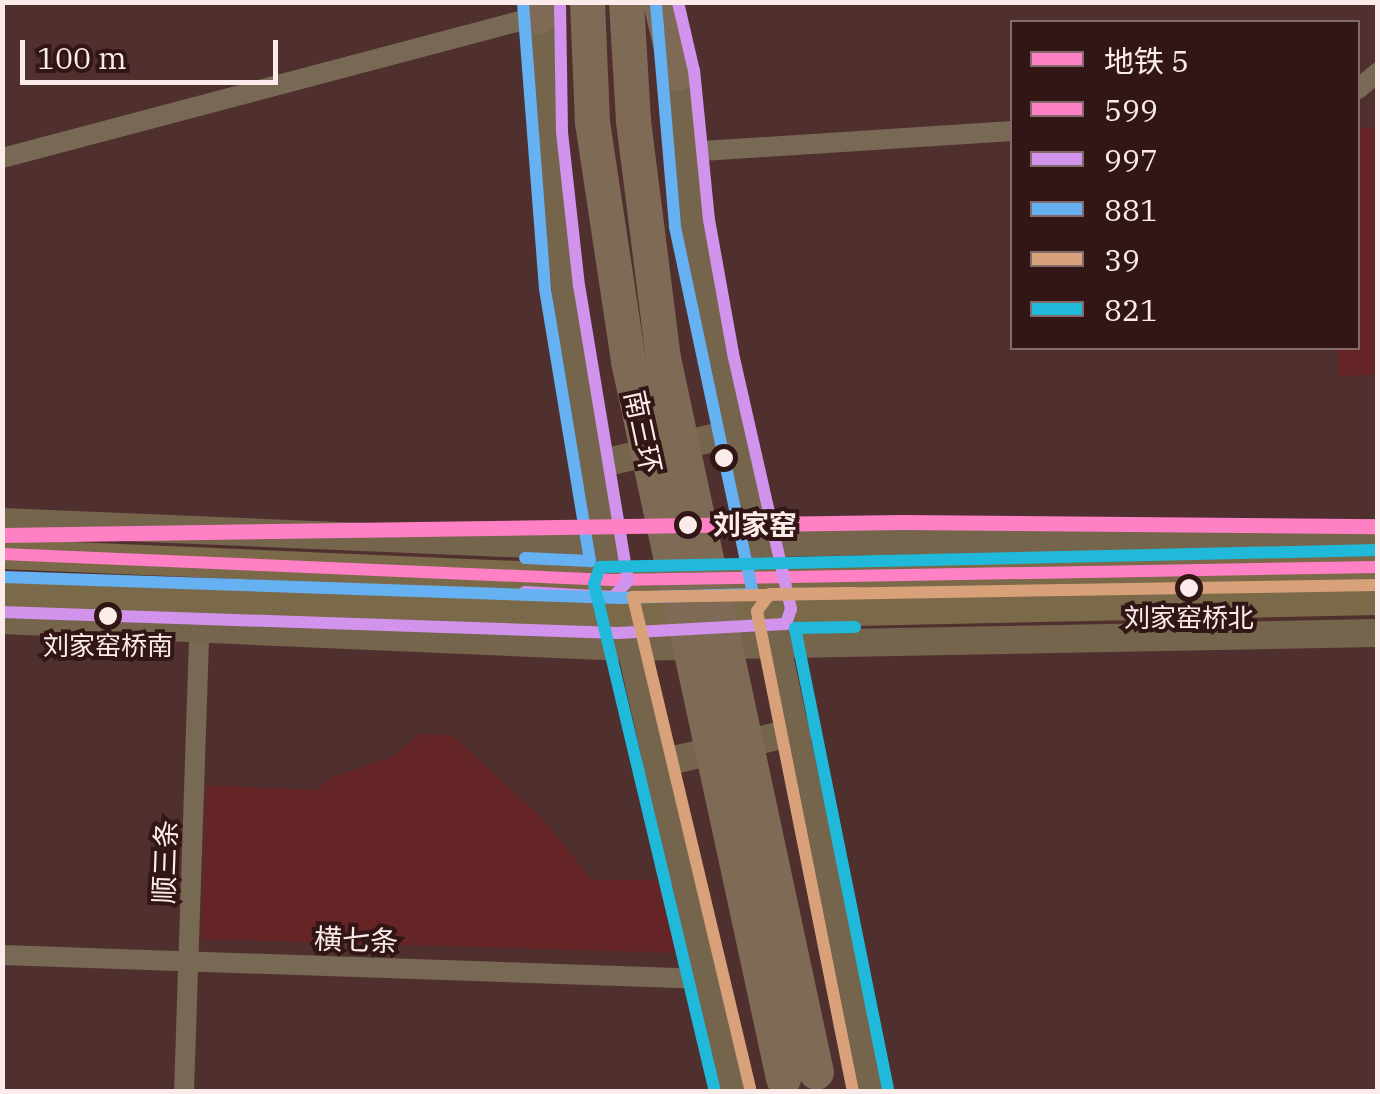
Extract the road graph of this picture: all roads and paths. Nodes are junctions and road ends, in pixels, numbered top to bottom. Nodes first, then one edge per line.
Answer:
1 (587, 2) edge
2 (626, 2) edge
3 (660, 2) edge
4 (673, 2) edge
5 (540, 7) edge
6 (677, 73) junction
7 (1010, 131) edge
8 (686, 152) junction
9 (2, 158) edge
10 (735, 433) junction
11 (589, 466) junction
12 (2, 522) edge
13 (1378, 533) edge
14 (758, 542) junction
15 (604, 547) junction
16 (2, 554) edge
17 (1378, 567) edge
18 (766, 576) junction
19 (611, 580) junction
20 (2, 594) edge
21 (64, 597) junction
22 (1378, 600) edge
23 (2, 607) edge
24 (774, 611) junction
25 (619, 616) junction
26 (2, 620) edge
27 (1378, 633) edge
28 (199, 634) junction
29 (781, 643) junction
30 (626, 647) junction
31 (800, 731) junction
32 (656, 764) junction
33 (2, 955) edge
34 (190, 962) junction
35 (708, 980) junction
36 (801, 1083) edge
37 (184, 1092) edge
38 (733, 1092) edge
39 (871, 1092) edge

1 - 36 highway, 南三环, bridge
2 - 36 highway, 南三环, bridge
3 - 6 highway
4 - 6 street
5 - 9 street
5 - 11 street
6 - 8 street
7 - 8 street
8 - 10 street
10 - 11 street
10 - 14 street
11 - 15 street
12 - 15 street
13 - 14 street
14 - 18 street
15 - 19 street
16 - 19 main road
17 - 18 main road
18 - 19 main road
18 - 24 street
19 - 25 street
20 - 21 main road
21 - 23 main road
21 - 25 main road
22 - 24 main road
24 - 25 main road
24 - 29 street
25 - 30 street
26 - 28 street
27 - 29 street
28 - 30 street
28 - 34 street, 顺三条
29 - 30 street
29 - 31 street
30 - 32 street
31 - 32 street
31 - 39 street
32 - 35 street
33 - 34 street, 横七条
34 - 35 street, 横七条
34 - 37 street, 顺三条
35 - 38 street

